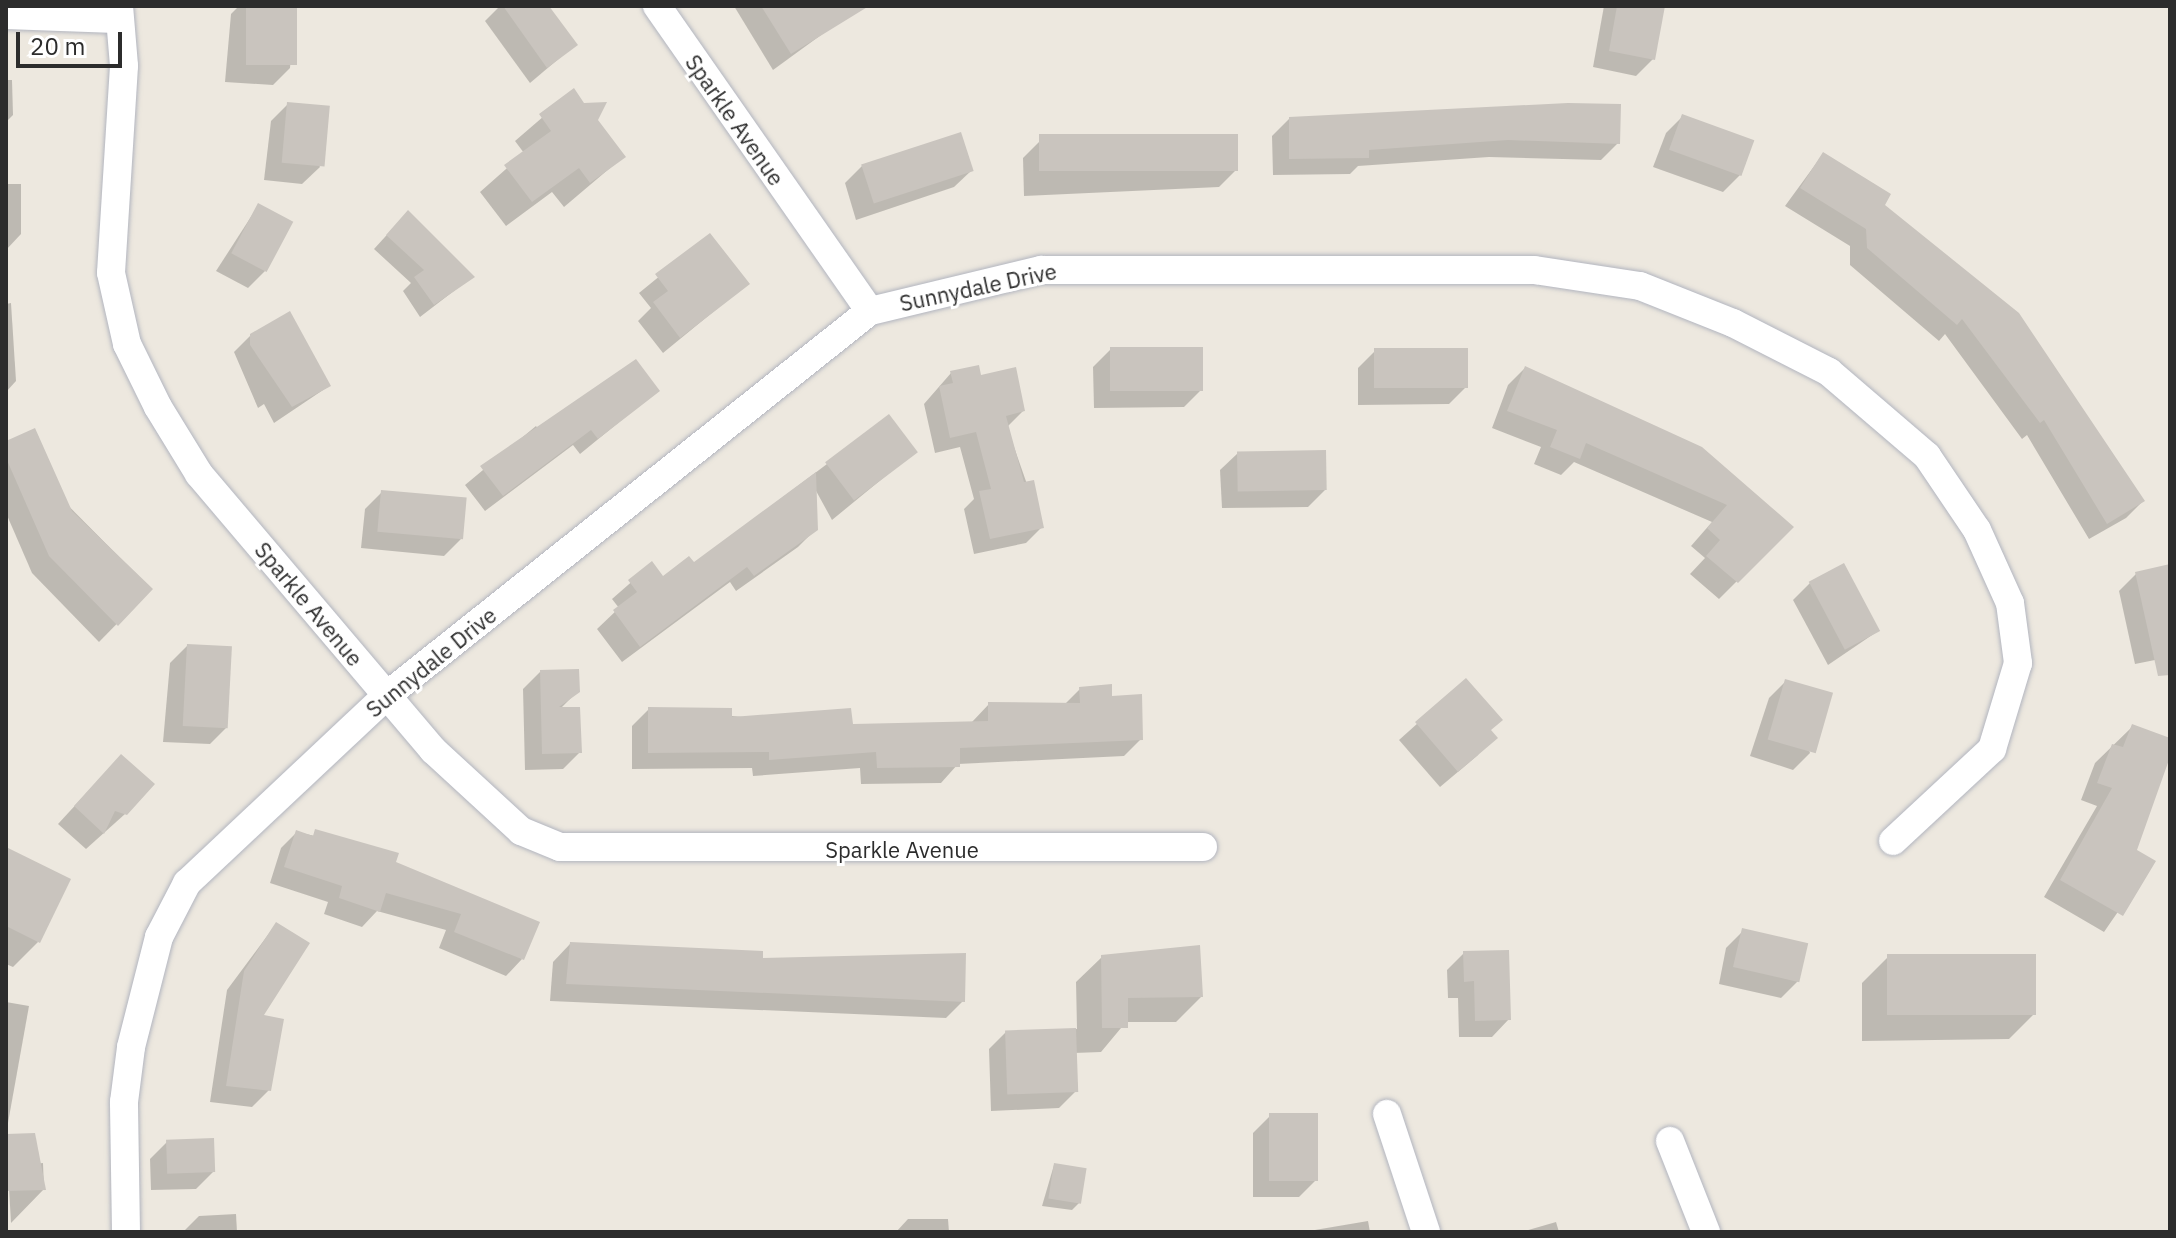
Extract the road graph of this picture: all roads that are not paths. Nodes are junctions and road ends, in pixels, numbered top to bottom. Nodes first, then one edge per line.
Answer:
1 (657, 6) edge
2 (118, 13) edge
3 (6, 15) edge
4 (870, 311) junction
5 (386, 696) junction
6 (1893, 841) dead end
7 (1203, 847) dead end
8 (1387, 1114) dead end
9 (1670, 1141) dead end
10 (126, 1232) edge
11 (1426, 1232) edge
12 (1706, 1232) edge

1 - 4 street, Sparkle Avenue
2 - 3 street
2 - 5 street, Sparkle Avenue
4 - 5 street, Sunnydale Drive
4 - 6 street, Sunnydale Drive
5 - 7 street, Sparkle Avenue
5 - 10 street, Sunnydale Drive
8 - 11 street
9 - 12 street

